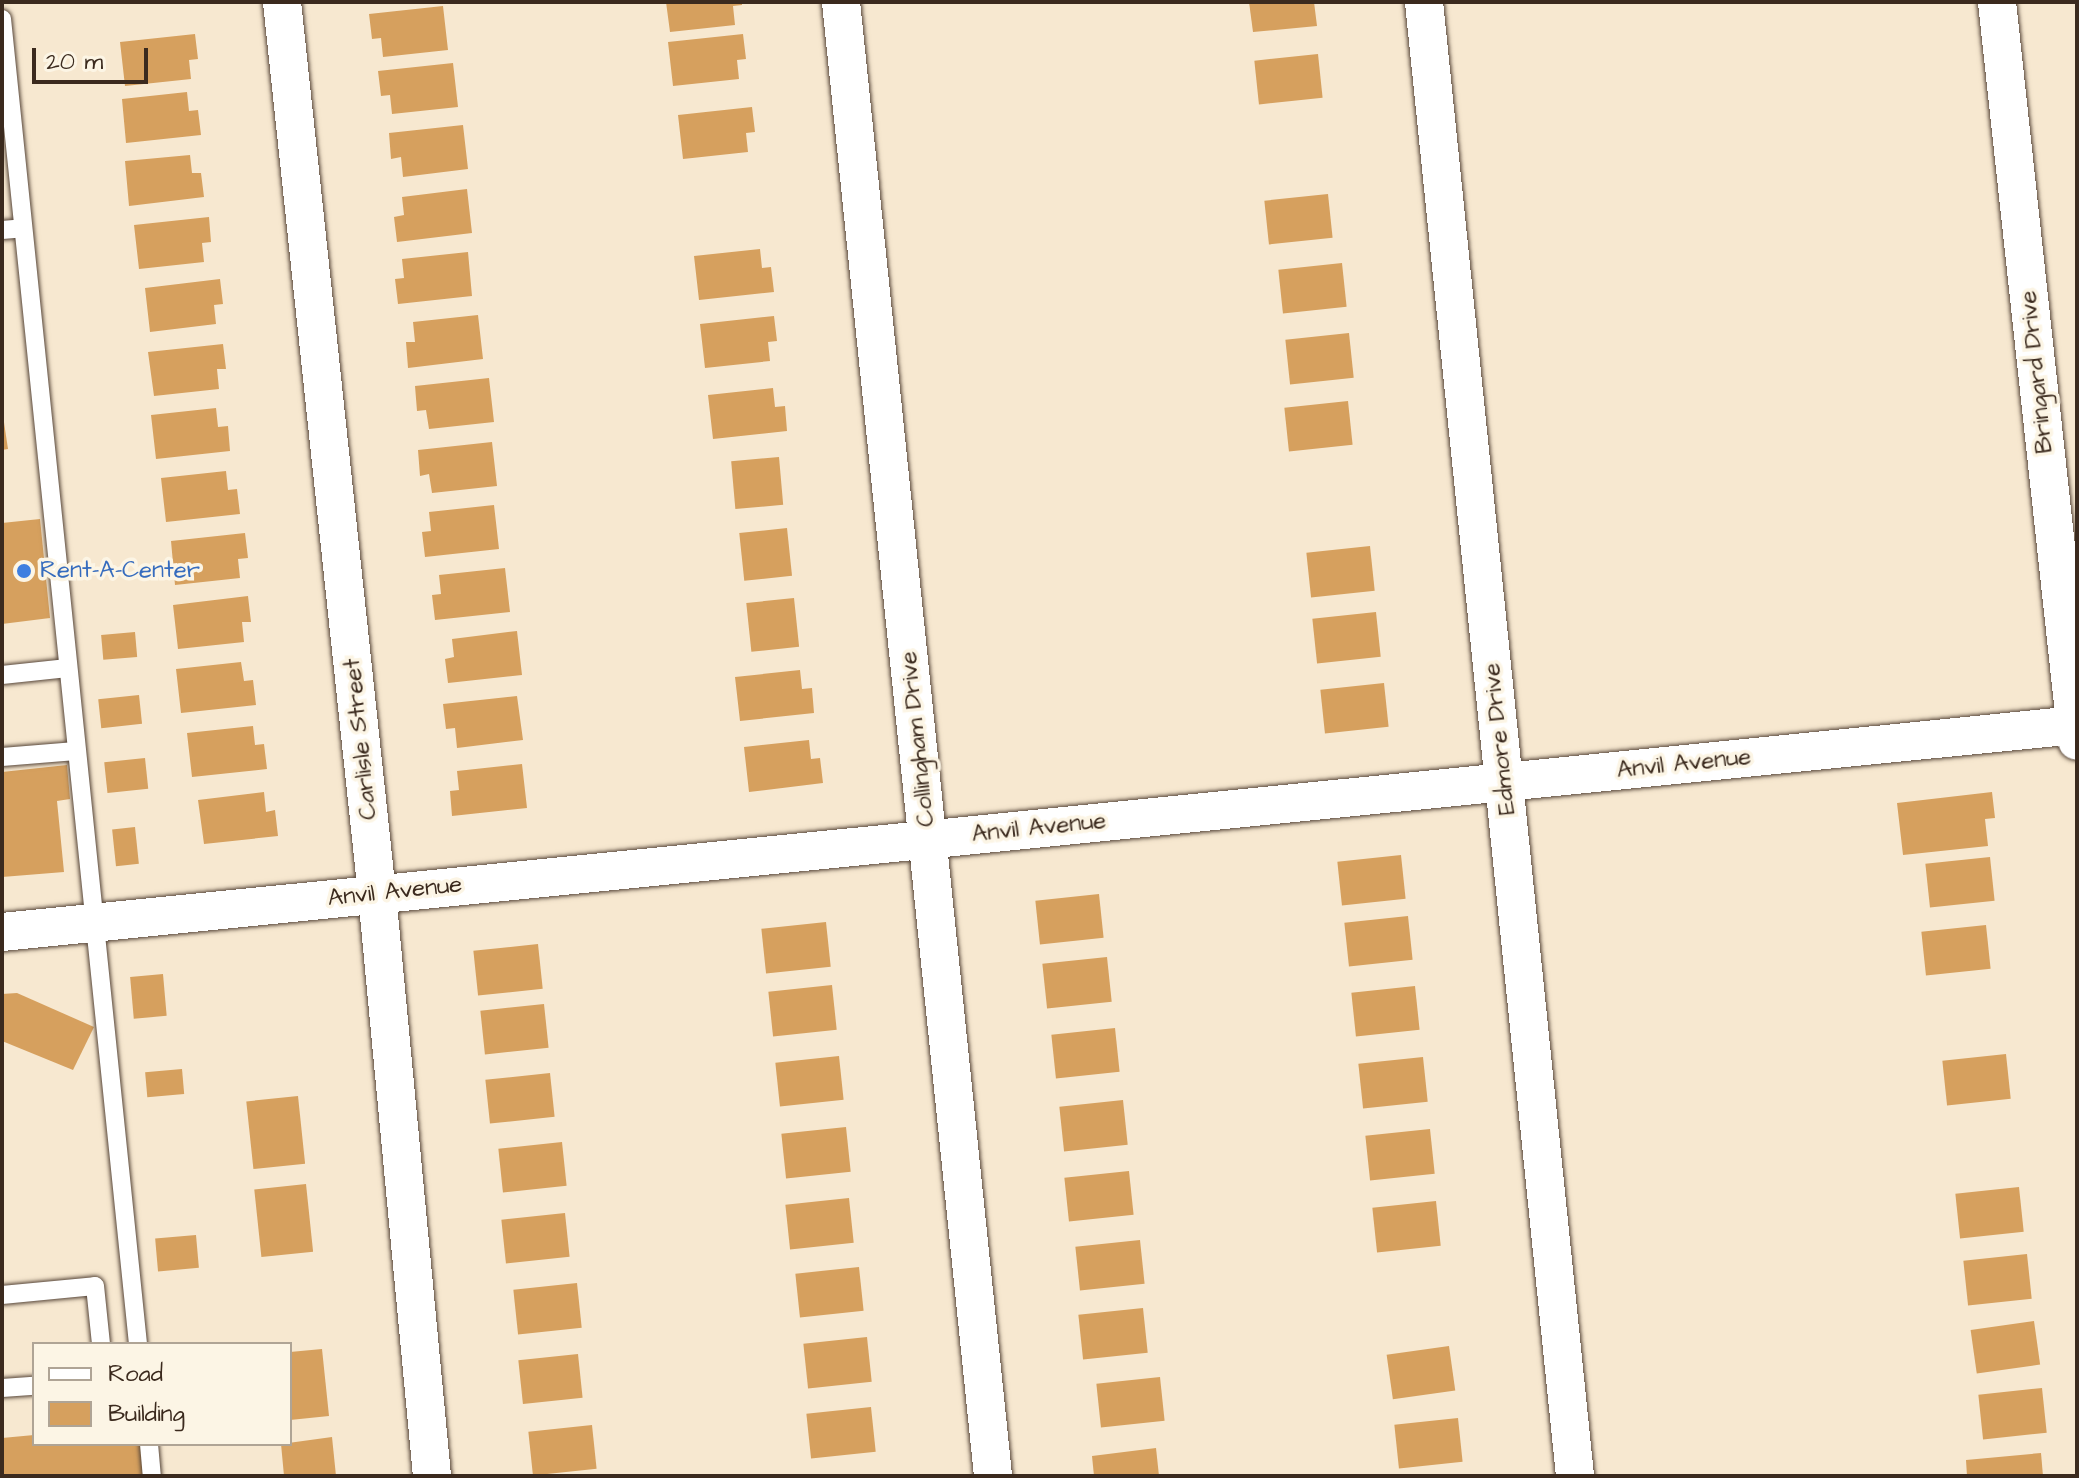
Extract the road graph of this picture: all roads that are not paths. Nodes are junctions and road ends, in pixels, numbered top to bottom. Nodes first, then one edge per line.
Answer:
1 (282, 2) edge
2 (841, 2) edge
3 (1424, 2) edge
4 (1997, 2) edge
5 (2, 19) edge
6 (23, 228) junction
7 (2, 230) edge
8 (68, 668) junction
9 (2, 675) edge
10 (2076, 730) edge
11 (76, 751) junction
12 (2, 757) edge
13 (1504, 782) junction
14 (929, 839) junction
15 (377, 894) junction
16 (94, 922) junction
17 (2, 932) edge
18 (2, 1295) edge
19 (101, 1342) edge
20 (138, 1342) edge
21 (32, 1386) edge
22 (2, 1388) edge
23 (149, 1446) edge
24 (152, 1476) edge
25 (432, 1476) edge
26 (993, 1476) edge
27 (1575, 1476) edge

1 - 15 street, Carlisle Street
2 - 14 street, Collingham Drive
3 - 13 street, Edmore Drive
4 - 10 street, Bringard Drive
5 - 6 lane
6 - 7 lane
6 - 8 lane
8 - 9 lane
8 - 11 lane
10 - 13 street, Anvil Avenue
11 - 12 lane
11 - 16 lane
13 - 14 street, Anvil Avenue
13 - 27 street, Edmore Drive
14 - 15 street, Anvil Avenue
14 - 26 street, Collingham Drive
15 - 16 street, Anvil Avenue
15 - 25 street, Carlisle Street
16 - 17 street, Anvil Avenue
16 - 20 lane
18 - 19 lane
21 - 22 lane
23 - 24 lane

